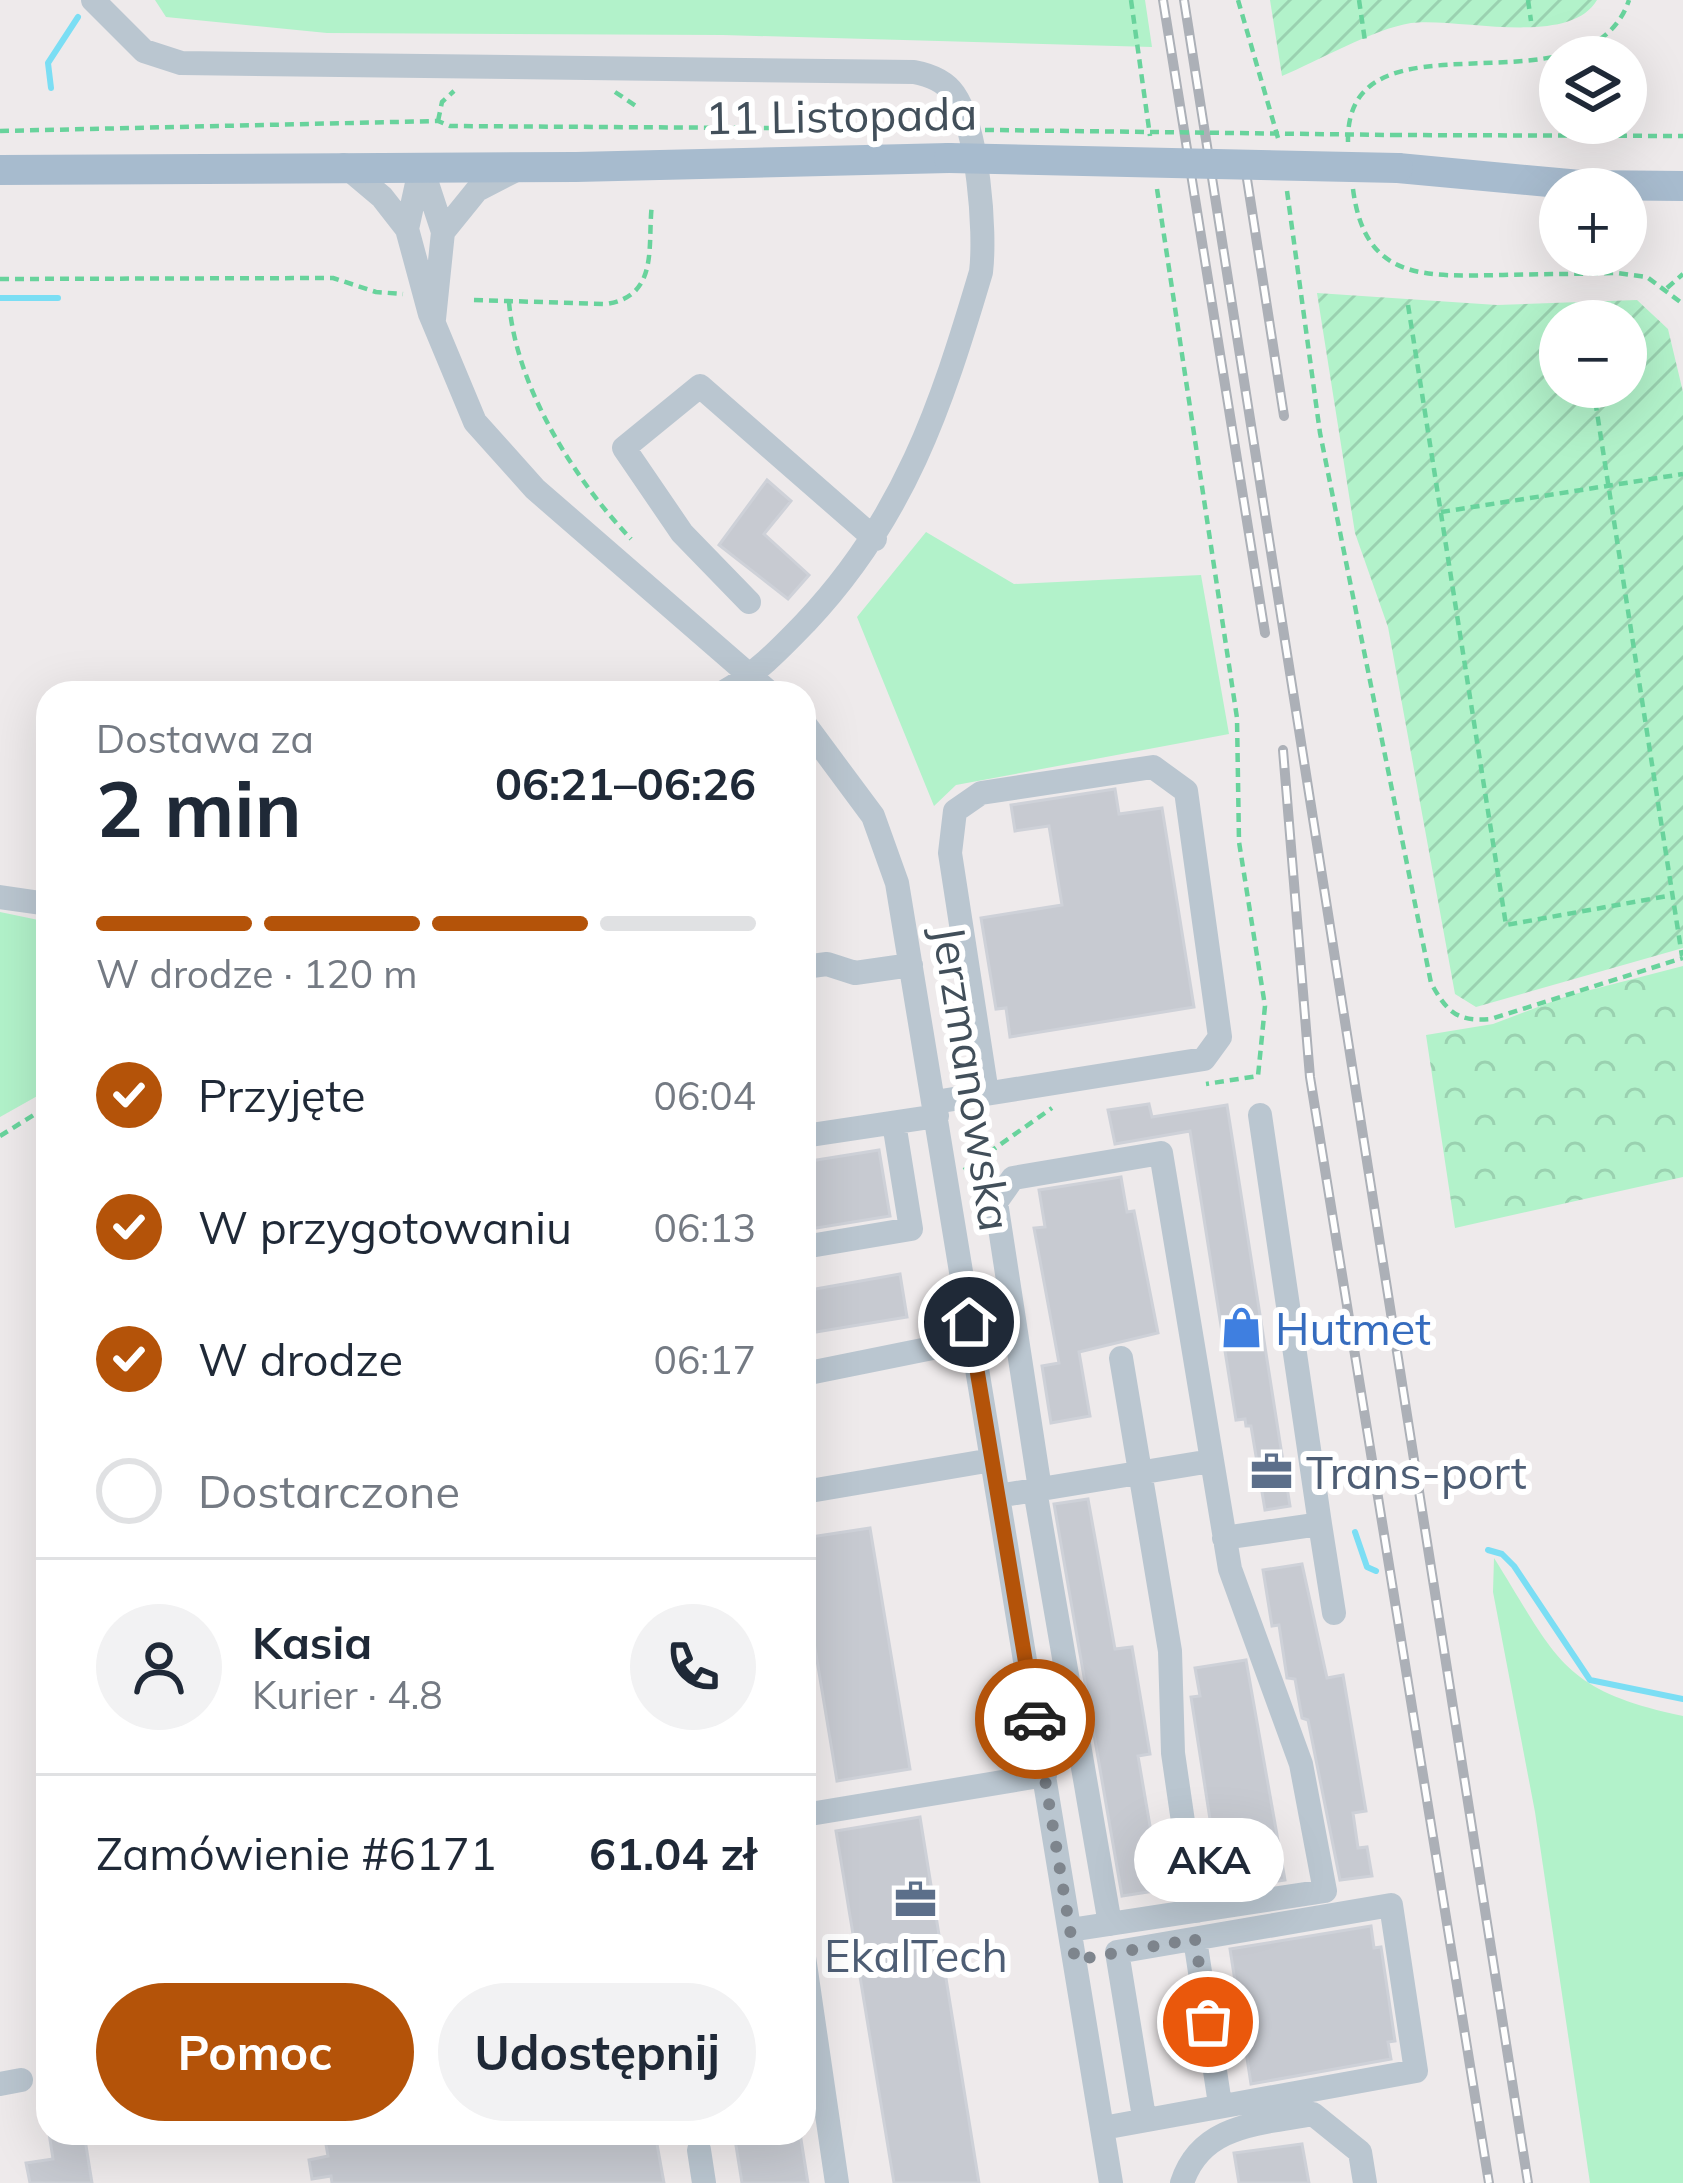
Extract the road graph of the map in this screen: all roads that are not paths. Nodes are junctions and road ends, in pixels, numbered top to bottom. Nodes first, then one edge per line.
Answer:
1 (99, 8) edge
2 (344, 165) junction
3 (421, 166) junction
4 (525, 167) junction
5 (0, 170) edge
6 (1683, 186) edge
7 (407, 230) junction
8 (443, 232) junction
9 (434, 321) junction
10 (874, 539) junction
11 (749, 602) dead end
12 (756, 681) edge
13 (764, 681) edge
14 (816, 739) edge
15 (0, 897) edge
16 (36, 902) edge
17 (911, 964) junction
18 (816, 965) edge
19 (987, 1093) junction
20 (936, 1109) junction
21 (1260, 1115) dead end
22 (894, 1123) junction
23 (816, 1134) edge
24 (816, 1245) edge
25 (972, 1340) junction
26 (1121, 1358) dead end
27 (816, 1372) edge
28 (992, 1460) junction
29 (1211, 1461) junction
30 (1138, 1474) junction
31 (816, 1490) edge
32 (1038, 1490) junction
33 (998, 1496) junction
34 (1320, 1524) junction
35 (1224, 1538) junction
36 (1334, 1613) dead end
37 (1045, 1775) junction
38 (816, 1813) edge
39 (1196, 1911) junction
40 (1110, 1924) junction
41 (1070, 1930) junction
42 (1195, 1939) junction
43 (1118, 1952) junction
44 (1075, 1960) junction
45 (816, 2039) edge
46 (1220, 2104) junction
47 (1144, 2117) junction
48 (1103, 2128) junction
49 (699, 2150) dead end
50 (704, 2183) edge
51 (837, 2183) edge
52 (1111, 2183) edge
53 (1182, 2183) edge
54 (1365, 2183) edge

1 - 10 street
2 - 3 main road, 11 Listopada
2 - 5 main road, 11 Listopada
2 - 7 street
3 - 4 main road, 11 Listopada
3 - 7 street
3 - 8 street
4 - 6 main road, 11 Listopada, bridge
4 - 8 street
7 - 9 street
8 - 9 street
9 - 12 street
10 - 11 street
10 - 13 street
14 - 17 street, Jerzmanowska
15 - 16 street
17 - 18 street
17 - 20 street, Jerzmanowska
19 - 19 street
19 - 20 street
20 - 22 street
20 - 25 street, Jerzmanowska
21 - 34 street
22 - 23 street
22 - 24 street
25 - 27 street
25 - 28 street, Jerzmanowska
26 - 30 street
28 - 31 street
28 - 33 street, Jerzmanowska
29 - 30 street
29 - 32 street
29 - 35 street
30 - 32 street
30 - 39 street
32 - 33 street
32 - 40 street
33 - 37 street, Jerzmanowska
34 - 35 street
34 - 36 street
35 - 39 street
37 - 38 street
37 - 41 street, Jerzmanowska
39 - 40 street
40 - 41 street
41 - 44 street, Jerzmanowska
42 - 43 street
42 - 46 street
42 - 46 street
43 - 44 street
43 - 47 street
44 - 48 street, Jerzmanowska
45 - 51 street
46 - 47 street
47 - 48 street
48 - 52 street, Jerzmanowska
49 - 50 street
53 - 54 street

